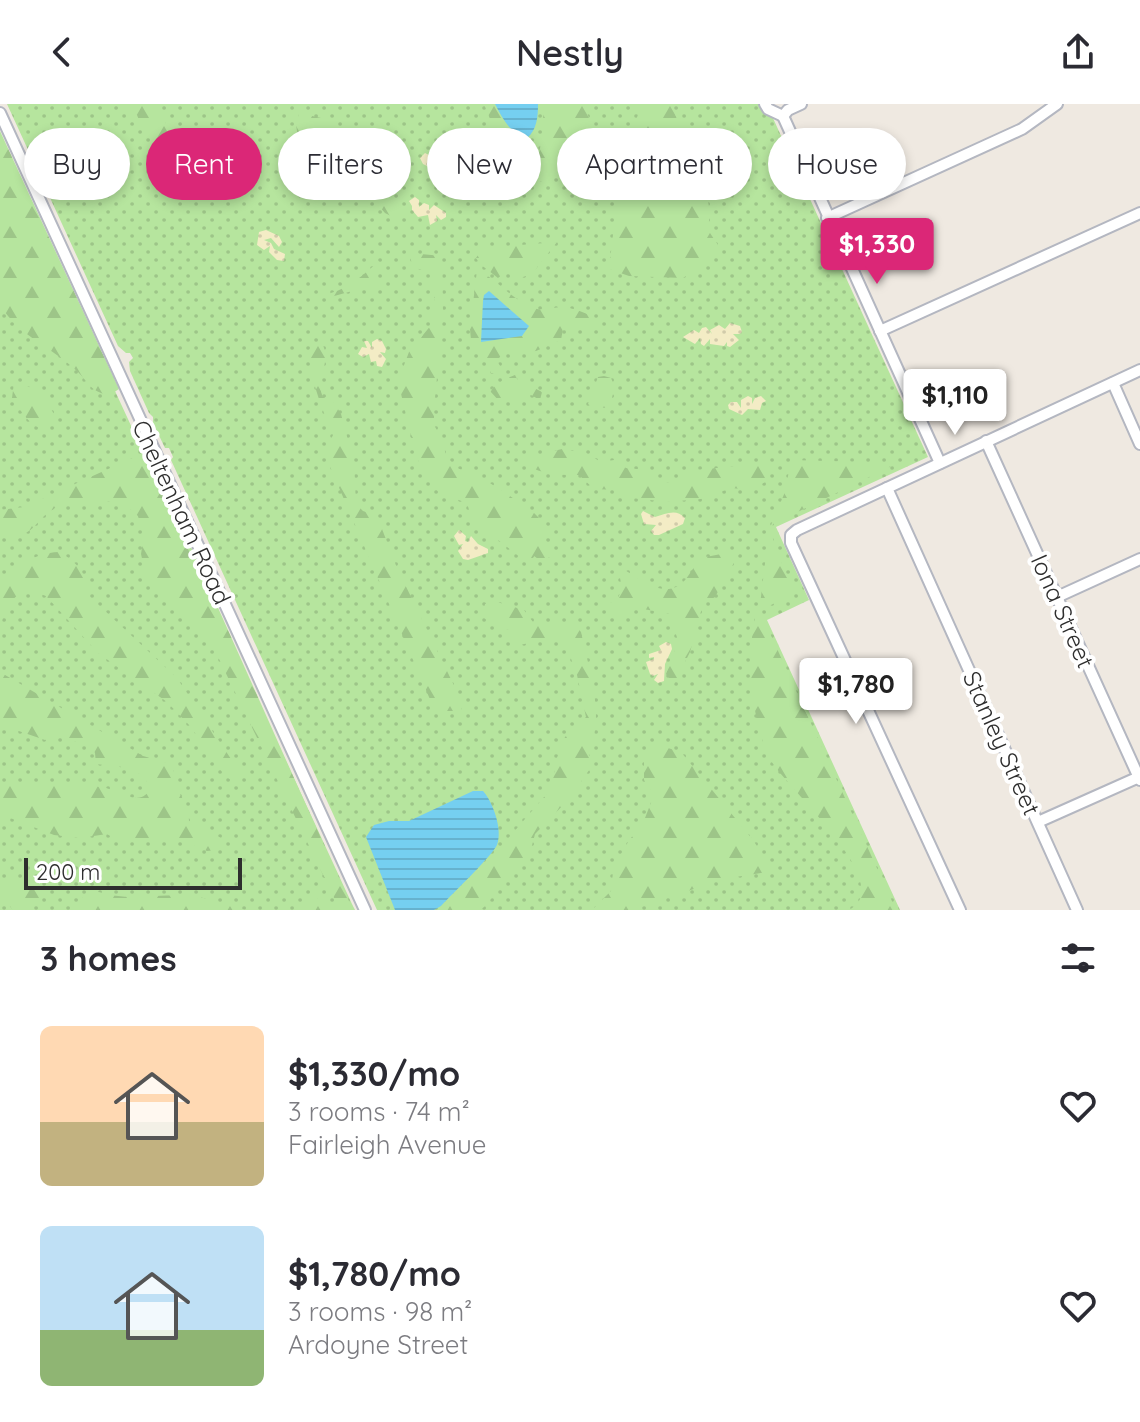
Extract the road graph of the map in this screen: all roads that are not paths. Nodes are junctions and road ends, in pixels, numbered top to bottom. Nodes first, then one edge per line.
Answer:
1 (765, 104) edge
2 (801, 104) edge
3 (1057, 104) edge
4 (0, 113) edge
5 (783, 116) junction
6 (1140, 213) edge
7 (827, 218) junction
8 (880, 331) junction
9 (1140, 370) edge
10 (1113, 383) junction
11 (986, 441) junction
12 (1140, 444) edge
13 (940, 463) junction
14 (887, 488) junction
15 (1140, 559) edge
16 (1057, 597) junction
17 (1139, 779) edge
18 (1038, 822) junction
19 (365, 910) edge
20 (960, 910) edge
21 (1077, 910) edge

1 - 5 street
2 - 5 street
3 - 7 street
4 - 19 street, Cheltenham Road
5 - 7 street
6 - 8 street
7 - 8 street
8 - 13 street
9 - 10 street
10 - 11 street
10 - 12 street
11 - 13 street
11 - 16 street, Iona Street
13 - 14 street
14 - 18 street, Stanley Street
14 - 20 street
15 - 16 street
16 - 17 street, Iona Street
17 - 18 street
18 - 21 street, Stanley Street

